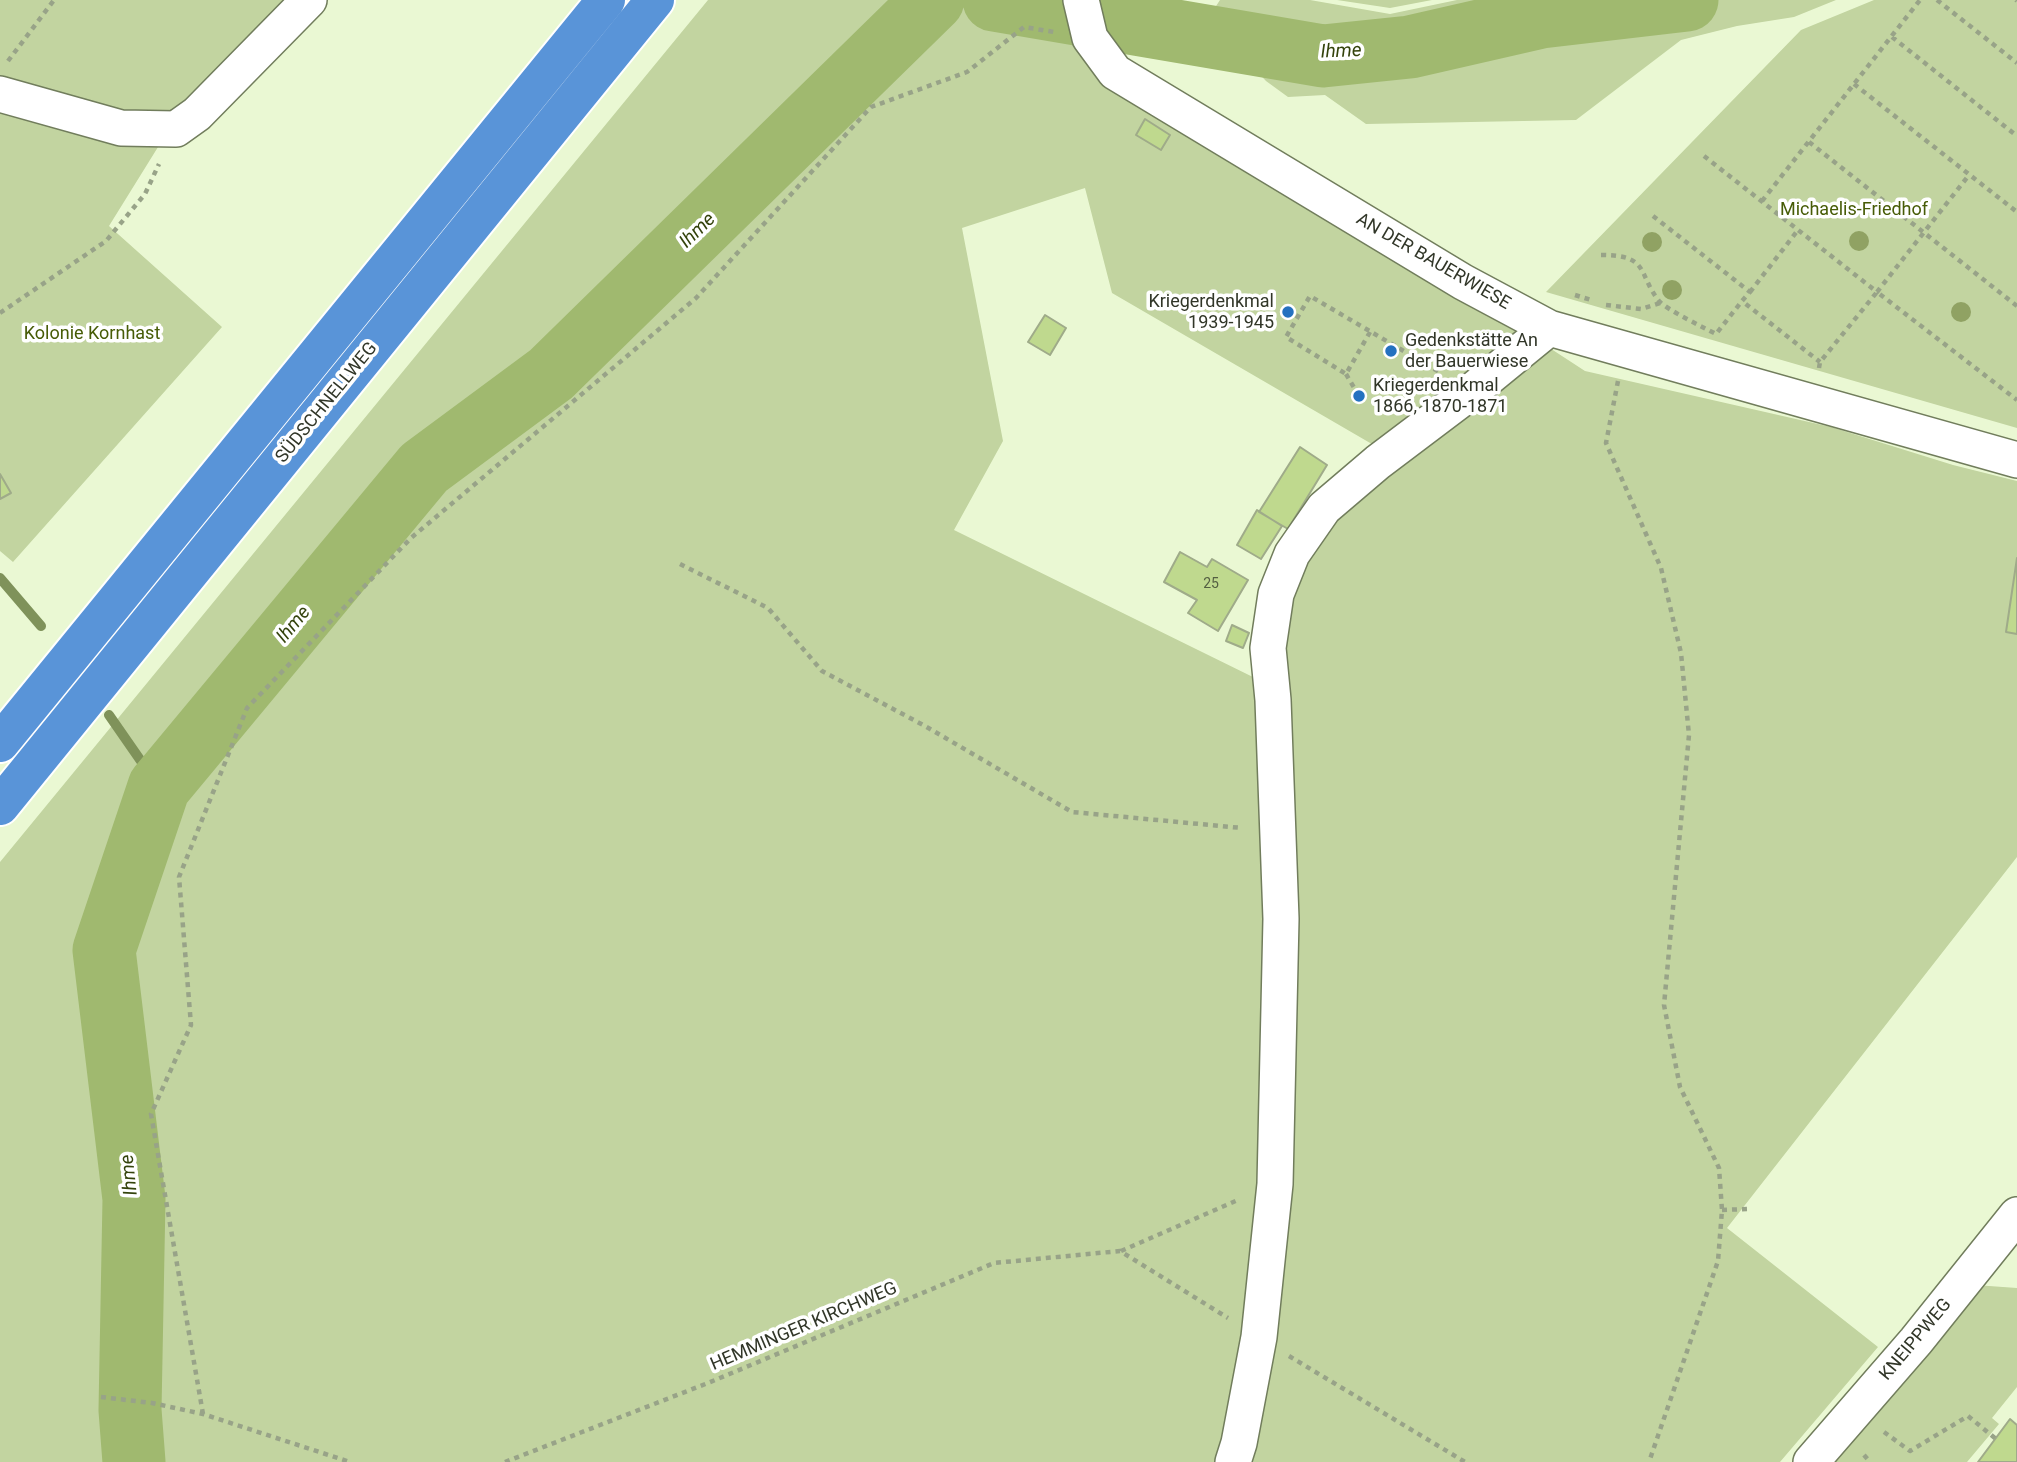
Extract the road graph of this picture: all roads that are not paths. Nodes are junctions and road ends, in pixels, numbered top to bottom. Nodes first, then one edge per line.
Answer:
1 (309, 0) edge
2 (607, 0) edge
3 (655, 0) edge
4 (1080, 0) edge
5 (4, 78) edge
6 (1549, 328) junction
7 (2017, 460) edge
8 (0, 743) edge
9 (0, 806) edge
10 (2017, 1215) edge
11 (1233, 1462) edge
12 (1811, 1462) edge

1 - 5 street
2 - 8 highway
3 - 9 highway, SÜDSCHNELLWEG
4 - 6 street, AN DER BAUERWIESE
6 - 7 street, AN DER BAUERWIESE
6 - 11 street
10 - 12 street, KNEIPPWEG

